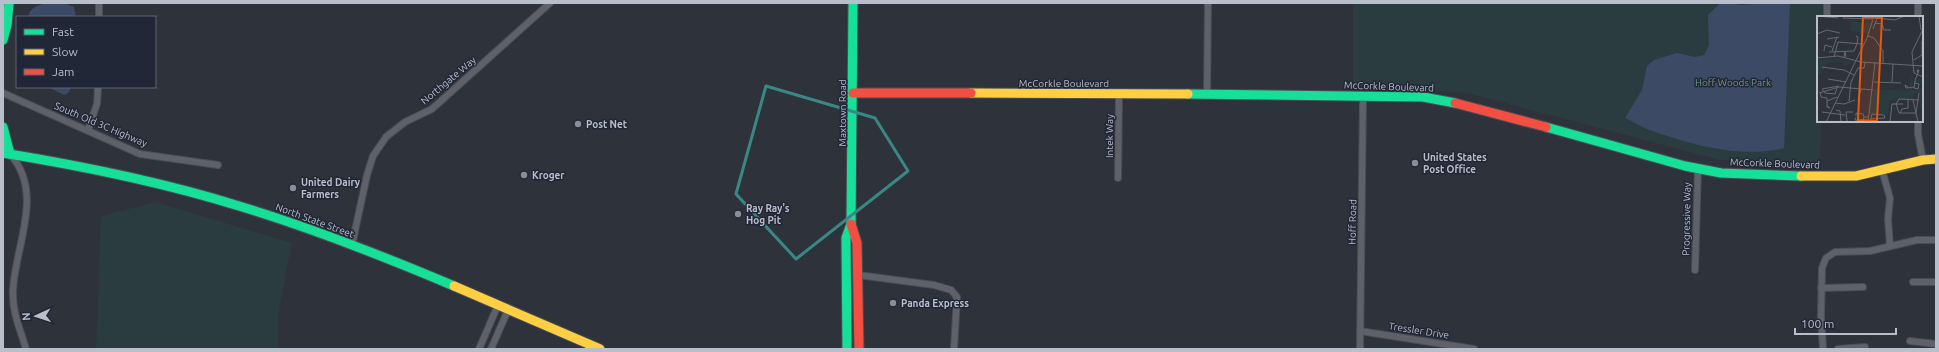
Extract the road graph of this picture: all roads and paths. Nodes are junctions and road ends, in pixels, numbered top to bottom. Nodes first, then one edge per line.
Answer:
1 (9, 3) edge
2 (99, 3) edge
3 (550, 3) edge
4 (853, 3) edge
5 (1208, 3) edge
6 (1827, 3) edge
7 (1918, 3) edge
8 (99, 16) edge
9 (1827, 16) edge
10 (1918, 16) edge
11 (3, 40) edge
12 (98, 88) edge
13 (3, 93) edge
14 (853, 93) junction
15 (1118, 94) junction
16 (1207, 94) junction
17 (1363, 95) junction
18 (1918, 122) edge
19 (3, 127) edge
20 (88, 130) junction
21 (6, 153) edge
22 (1936, 159) edge
23 (1923, 160) junction
24 (218, 165) dead end
25 (1698, 168) junction
26 (1882, 170) junction
27 (1118, 178) dead end
28 (851, 224) junction
29 (1936, 240) edge
30 (352, 245) junction
31 (1890, 246) junction
32 (846, 270) junction
33 (1695, 270) dead end
34 (858, 275) junction
35 (1913, 282) dead end
36 (1936, 282) edge
37 (1822, 288) junction
38 (1863, 288) dead end
39 (498, 305) junction
40 (508, 310) junction
41 (859, 326) junction
42 (1360, 331) junction
43 (1910, 341) dead end
44 (1936, 344) edge
45 (1865, 347) dead end
46 (26, 349) edge
47 (479, 349) edge
48 (491, 349) edge
49 (600, 349) edge
50 (847, 349) edge
51 (859, 349) edge
52 (954, 349) edge
53 (1360, 349) edge
54 (1474, 349) edge
55 (1823, 349) edge
56 (1838, 349) edge

1 - 11 main road
2 - 8 street
3 - 30 street, Northgate Way
4 - 14 main road, Maxtown Road
5 - 16 street
6 - 9 street
7 - 10 street
12 - 20 street
13 - 20 street, South Old 3C Highway
14 - 15 main road, McCorkle Boulevard
14 - 28 main road, Maxtown Road
15 - 16 main road, McCorkle Boulevard
15 - 27 street, Intek Way
16 - 17 main road, McCorkle Boulevard
17 - 25 main road, McCorkle Boulevard
17 - 42 street, Hoff Road
18 - 23 street
19 - 21 main road
20 - 24 street, South Old 3C Highway
21 - 30 main road, North State Street
21 - 46 street
22 - 23 main road, McCorkle Boulevard
23 - 26 main road, McCorkle Boulevard
25 - 26 main road, McCorkle Boulevard
25 - 33 street, Progressive Way
26 - 31 street
28 - 32 main road, Maxtown Road
28 - 34 main road, Maxtown Road
29 - 31 street
30 - 39 main road, North State Street
31 - 37 street
32 - 41 main road
32 - 50 main road, Maxtown Road
34 - 41 main road, Maxtown Road
34 - 52 street
35 - 36 street
37 - 38 street
37 - 55 street
39 - 40 main road, North State Street
39 - 47 street
40 - 48 street
40 - 49 main road, North State Street
41 - 51 main road, Maxtown Road
42 - 53 street, Hoff Road
42 - 54 street, Tressler Drive
43 - 44 street
45 - 56 street

